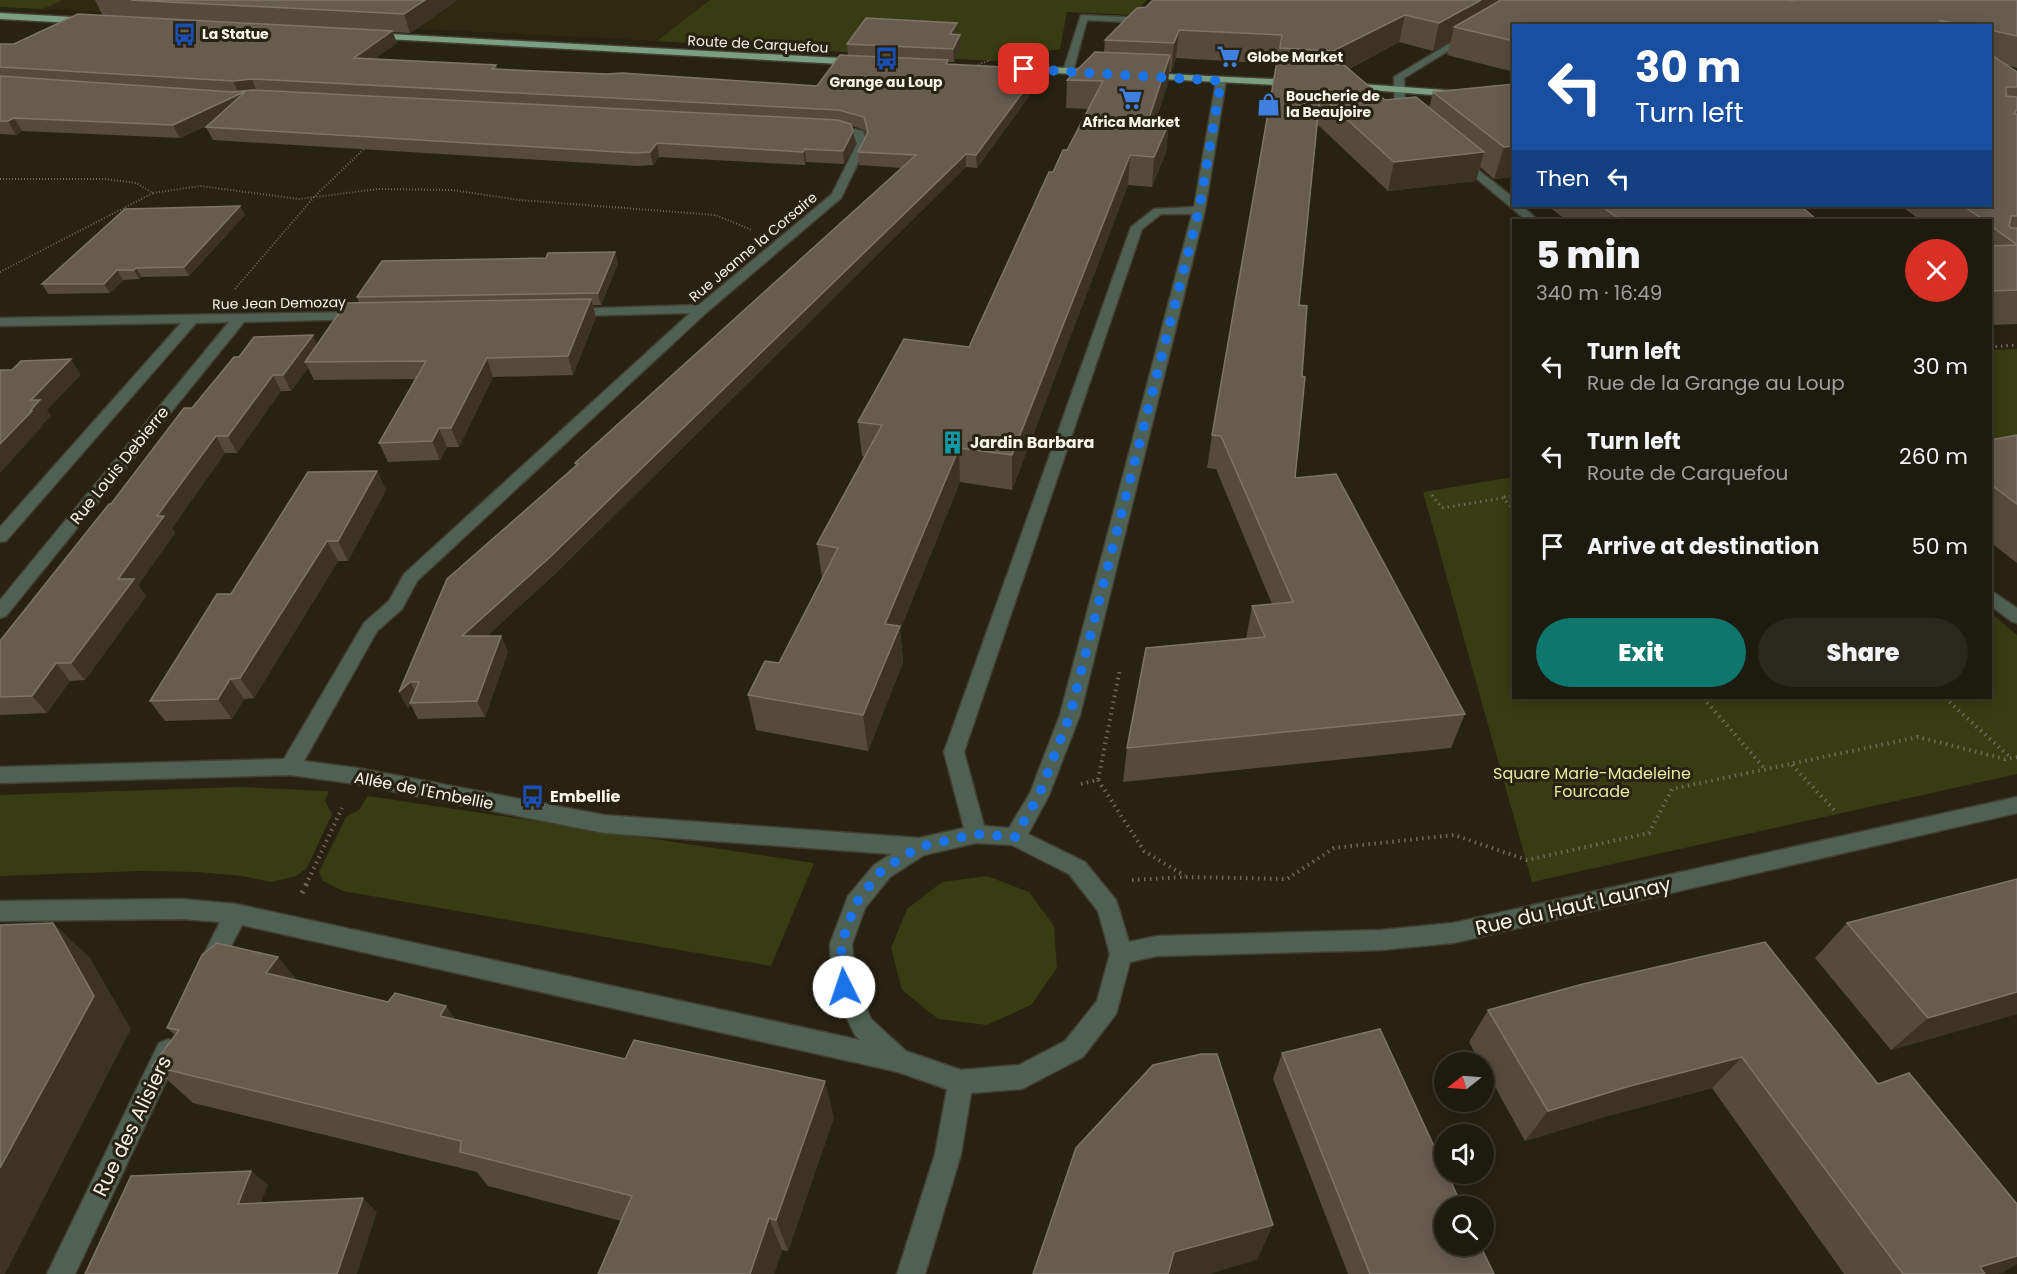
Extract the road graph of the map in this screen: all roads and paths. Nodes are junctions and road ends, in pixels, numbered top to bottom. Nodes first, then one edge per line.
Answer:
1 (1165, 0) edge
2 (0, 16) edge
3 (107, 22) edge
4 (1482, 28) edge
5 (355, 35) edge
6 (874, 63) edge
7 (1004, 68) edge
8 (1068, 71) junction
9 (1106, 74) edge
10 (1138, 76) edge
11 (1221, 81) junction
12 (1311, 84) edge
13 (1332, 85) edge
14 (1401, 89) junction
15 (1473, 96) edge
16 (1416, 122) edge
17 (820, 127) edge
18 (373, 142) edge
19 (1449, 150) edge
20 (0, 179) edge
21 (153, 193) junction
22 (315, 196) junction
23 (1512, 203) edge
24 (1517, 207) edge
25 (1199, 210) junction
26 (1532, 219) edge
27 (782, 242) junction
28 (0, 272) edge
29 (702, 309) junction
30 (563, 312) edge
31 (376, 316) edge
32 (209, 319) junction
33 (239, 319) junction
34 (191, 320) junction
35 (0, 322) edge
36 (2017, 345) edge
37 (1992, 347) edge
38 (1432, 495) dead end
39 (1512, 496) edge
40 (1503, 498) junction
41 (1512, 508) edge
42 (0, 537) edge
43 (1992, 598) edge
44 (0, 612) edge
45 (2017, 618) edge
46 (1704, 699) edge
47 (1946, 699) edge
48 (2014, 757) edge
49 (1792, 765) junction
50 (290, 767) junction
51 (1767, 771) junction
52 (0, 774) edge
53 (357, 776) junction
54 (1098, 780) dead end
55 (2017, 804) edge
56 (976, 834) junction
57 (1015, 837) junction
58 (1861, 838) junction
59 (919, 847) junction
60 (1185, 877) junction
61 (1089, 883) junction
62 (0, 911) edge
63 (236, 914) junction
64 (288, 924) junction
65 (1121, 954) junction
66 (201, 983) edge
67 (180, 1026) edge
68 (898, 1060) junction
69 (961, 1083) junction
70 (61, 1274) edge
71 (911, 1274) edge

1 - 8 street
2 - 3 main road
4 - 14 street
5 - 6 main road, Route de Carquefou
7 - 8 main road
8 - 9 main road
10 - 11 main road
11 - 12 main road
11 - 25 street
13 - 14 main road
14 - 15 main road
14 - 16 street
17 - 27 street, Rue Jeanne la Corsaire
18 - 22 path
19 - 23 street
20 - 21 path
21 - 22 path
21 - 28 path
22 - 27 path
22 - 32 path
24 - 26 street
25 - 56 street
25 - 57 street
27 - 29 street, Rue Jeanne la Corsaire
29 - 30 street
29 - 50 street, Rue Jeanne la Corsaire
31 - 33 street, Rue Jean Demozay
32 - 33 street, Rue Jean Demozay
32 - 34 street, Rue Jean Demozay
33 - 44 street, Rue Louis Debierre
34 - 35 street, Rue Jean Demozay
34 - 42 street
36 - 37 path
38 - 40 path
39 - 40 path
40 - 41 path
43 - 45 street
46 - 51 path
47 - 48 path
48 - 49 path
49 - 51 path
49 - 58 path
50 - 52 street, Allée de l'Embellie
50 - 53 street, Allée de l'Embellie
51 - 60 path
53 - 59 street, Allée de l'Embellie
53 - 64 path
54 - 60 path
55 - 58 street, Rue du Haut Launay
56 - 57 street
56 - 59 street
57 - 61 street
58 - 65 street, Rue du Haut Launay
59 - 68 street
60 - 61 path
61 - 65 street
62 - 63 street
63 - 64 street
63 - 66 street
64 - 68 street
65 - 69 street
67 - 70 street, Rue des Alisiers
68 - 69 street
69 - 71 street

